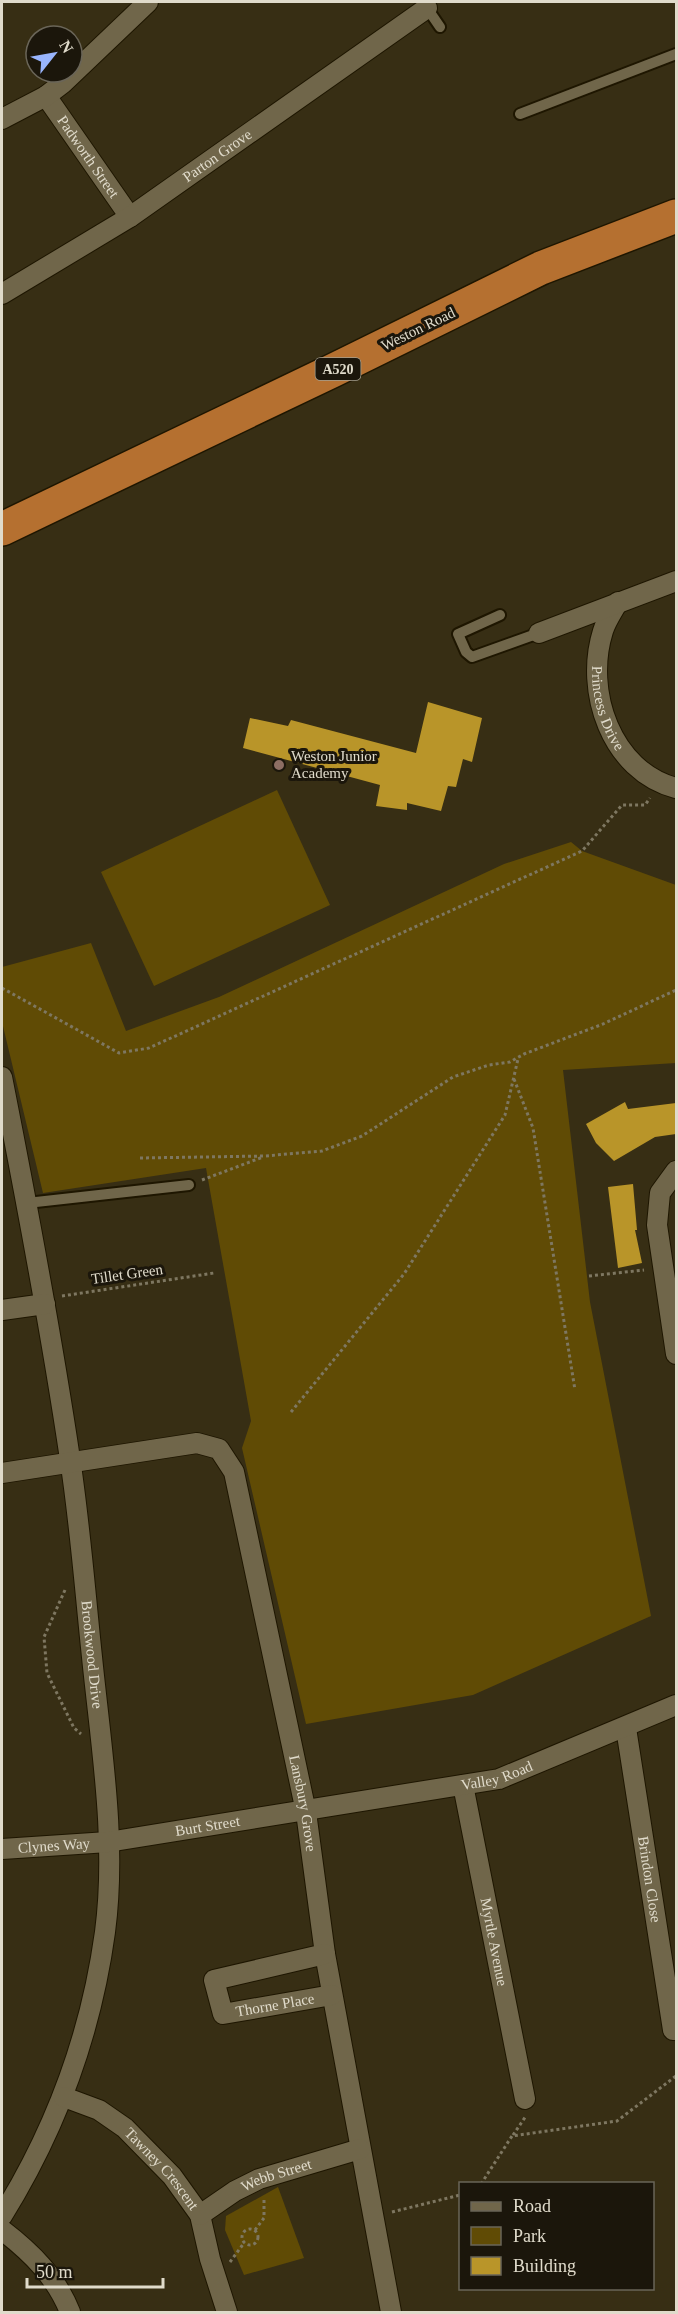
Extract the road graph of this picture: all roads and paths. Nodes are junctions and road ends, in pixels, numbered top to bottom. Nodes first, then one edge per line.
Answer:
1 (148, 2) edge
2 (424, 5) edge
3 (440, 27) dead end
4 (676, 54) edge
5 (46, 96) junction
6 (520, 114) dead end
7 (2, 119) edge
8 (676, 216) edge
9 (130, 217) junction
10 (2, 294) edge
11 (2, 529) edge
12 (676, 581) edge
13 (618, 602) junction
14 (500, 615) dead end
15 (539, 633) joint
16 (669, 786) edge
17 (2, 988) edge
18 (676, 990) edge
19 (518, 1058) junction
20 (2, 1077) edge
21 (513, 1078) junction
22 (265, 1156) junction
23 (140, 1158) dead end
24 (676, 1171) edge
25 (189, 1185) joint
26 (27, 1203) junction
27 (664, 1267) junction
28 (214, 1273) dead end
29 (589, 1276) dead end
30 (44, 1301) junction
31 (2, 1310) edge
32 (676, 1354) edge
33 (575, 1390) dead end
34 (291, 1412) dead end
35 (71, 1461) junction
36 (2, 1473) edge
37 (81, 1555) junction
38 (676, 1705) edge
39 (626, 1728) junction
40 (102, 1755) junction
41 (464, 1785) junction
42 (306, 1812) junction
43 (108, 1842) junction
44 (2, 1849) edge
45 (325, 1954) junction
46 (332, 1995) junction
47 (672, 2030) dead end
48 (676, 2076) edge
49 (64, 2097) junction
50 (525, 2099) dead end
51 (360, 2149) junction
52 (259, 2179) junction
53 (482, 2182) edge
54 (459, 2195) edge
55 (200, 2215) junction
56 (2, 2216) edge
57 (373, 2217) junction
58 (2, 2230) edge
59 (255, 2230) junction
60 (70, 2313) edge
61 (227, 2313) edge
62 (391, 2313) edge

1 - 5 street
2 - 3 lane
2 - 9 street, Parton Grove
4 - 6 lane
5 - 7 street
5 - 9 street, Padworth Street
8 - 11 highway, Weston Road / A520
9 - 10 street, Parton Grove
12 - 13 street
13 - 15 street
13 - 16 street, Princess Drive
14 - 15 lane
16 - 17 path
18 - 19 path
19 - 21 path
19 - 22 path
20 - 26 street, Brookwood Drive
21 - 33 path
21 - 34 path
22 - 23 path
22 - 25 path
24 - 27 street
25 - 26 lane
26 - 30 street, Brookwood Drive
27 - 29 path
27 - 32 street
28 - 30 path, Tillet Green
30 - 31 street
30 - 35 street, Brookwood Drive
35 - 36 street, Lansbury Grove
35 - 37 street, Brookwood Drive
35 - 42 street, Lansbury Grove
37 - 40 street, Brookwood Drive
37 - 40 path
38 - 39 street, Valley Road
39 - 41 street, Valley Road
39 - 47 street, Brindon Close
40 - 43 street, Brookwood Drive
41 - 42 street, Valley Road
41 - 50 street, Myrtle Avenue
42 - 43 street, Burt Street
42 - 45 street, Lansbury Grove
43 - 44 street, Clynes Way
43 - 49 street, Brookwood Drive
45 - 46 street, Lansbury Grove
45 - 46 street, Thorne Place
46 - 51 street, Lansbury Grove
48 - 53 path
49 - 55 street, Tawney Crescent
49 - 56 street, Brookwood Drive
51 - 52 street, Webb Street
51 - 57 street, Lansbury Grove
52 - 55 street, Webb Street
52 - 59 path
54 - 57 path
55 - 61 street, Tawney Crescent
57 - 62 street, Lansbury Grove
58 - 60 street
59 - 59 path

